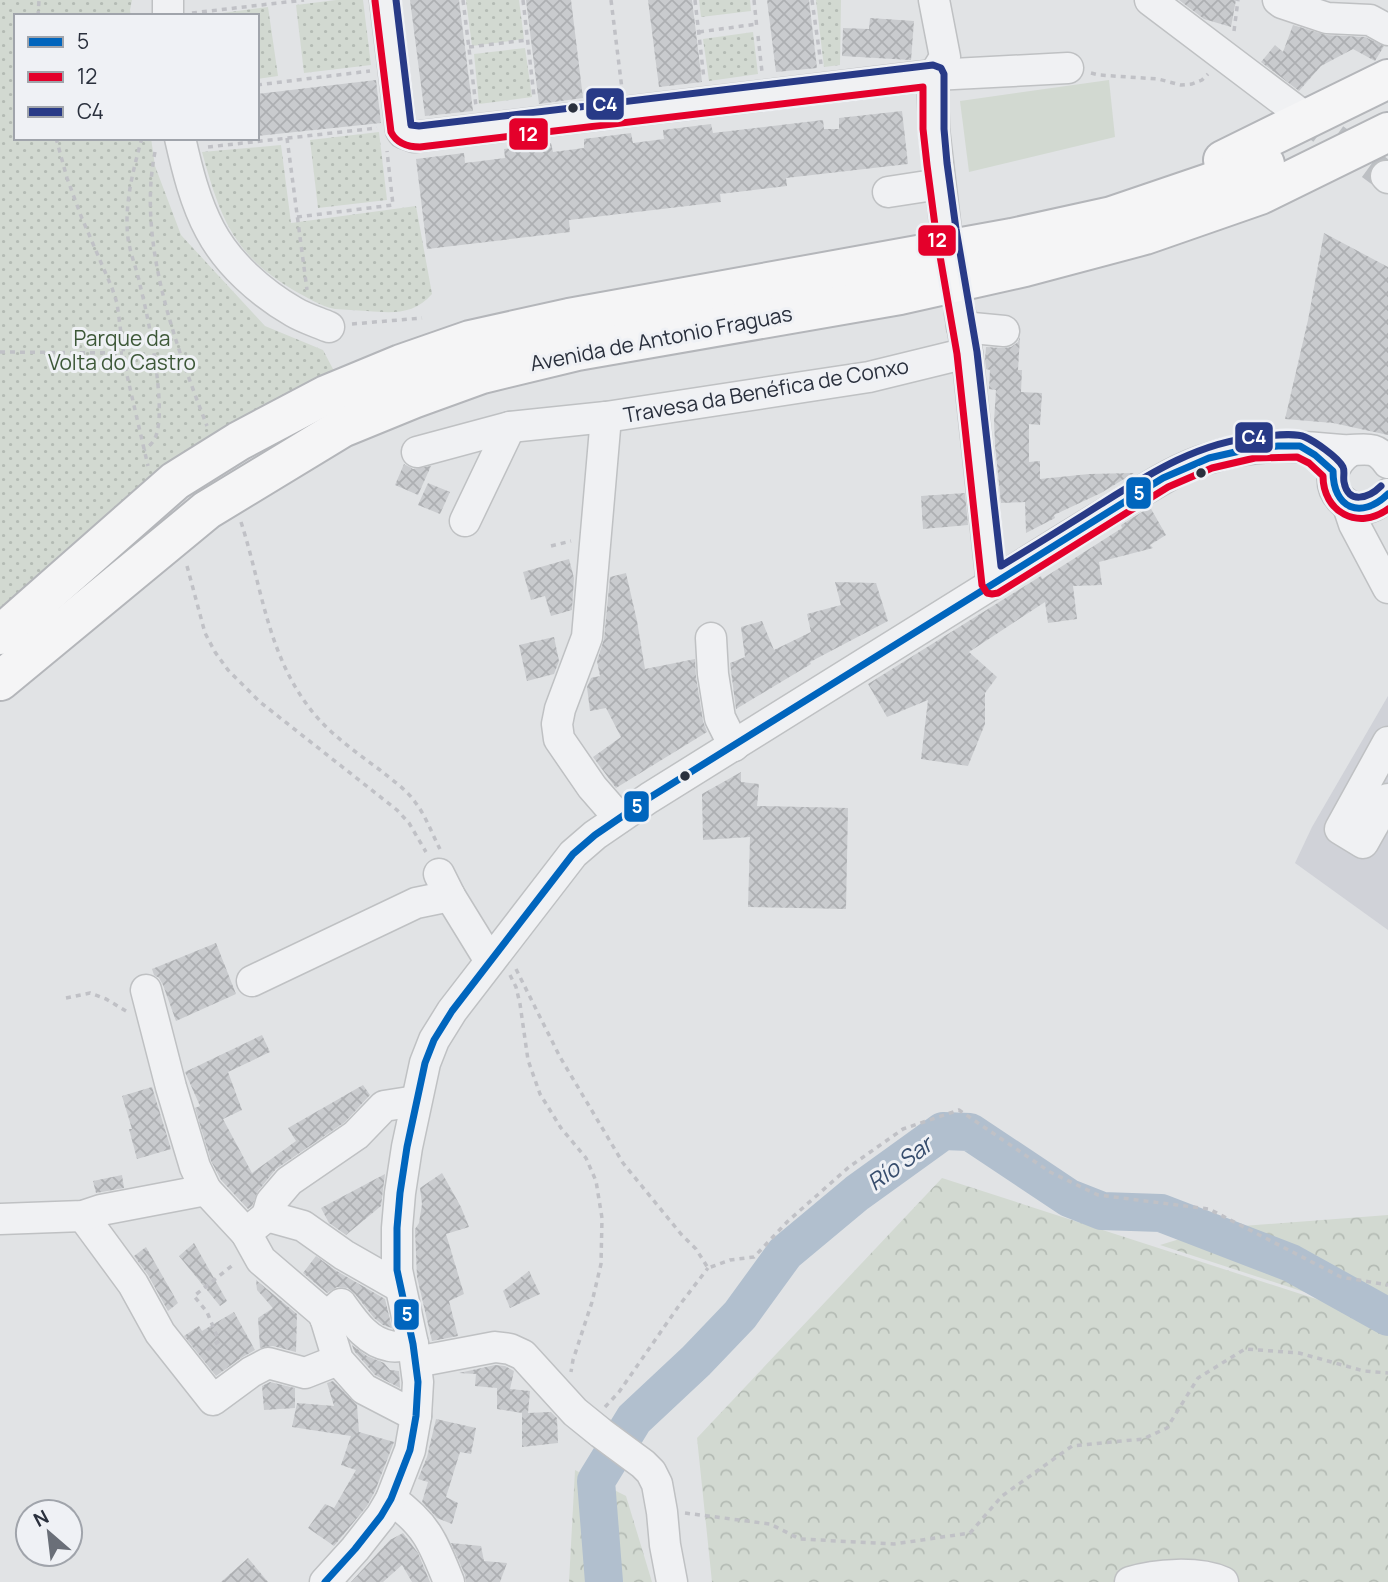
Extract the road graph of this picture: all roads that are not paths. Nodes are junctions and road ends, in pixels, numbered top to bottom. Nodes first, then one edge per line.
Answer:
1 (385, 0) edge
2 (934, 0) edge
3 (1150, 0) edge
4 (1278, 0) edge
5 (1388, 30) edge
6 (1068, 68) road end
7 (934, 75) junction
8 (1388, 79) edge
9 (1388, 104) edge
10 (1298, 112) tunnel mouth
11 (1388, 132) edge
12 (182, 142) edge
13 (1387, 170) edge
14 (940, 184) junction
15 (888, 192) dead end
16 (1161, 200) junction
17 (946, 231) dead end
18 (996, 273) junction
19 (329, 327) road end
20 (963, 331) junction
21 (1004, 331) dead end
22 (606, 416) junction
23 (510, 428) junction
24 (417, 452) dead end
25 (1341, 461) junction
26 (1388, 463) edge
27 (1366, 511) edge
28 (465, 521) dead end
29 (992, 584) junction
30 (1388, 588) edge
31 (0, 635) edge
32 (711, 638) dead end
33 (0, 681) edge
34 (1388, 742) edge
35 (733, 746) junction
36 (1388, 799) edge
37 (618, 818) junction
38 (496, 953) junction
39 (252, 981) dead end
40 (146, 990) dead end
41 (416, 1101) junction
42 (206, 1190) junction
43 (83, 1216) junction
44 (0, 1219) edge
45 (251, 1236) junction
46 (400, 1287) junction
47 (325, 1318) junction
48 (414, 1353) junction
49 (338, 1360) junction
50 (416, 1416) junction
51 (391, 1499) junction
52 (325, 1582) edge
53 (449, 1582) edge
54 (672, 1582) edge
55 (1130, 1582) edge
56 (1223, 1582) edge

1 - 7 street
2 - 7 street
3 - 10 street
4 - 5 street
6 - 7 street
7 - 14 street
8 - 16 highway
9 - 16 highway, Avenida de Antonio Fraguas
11 - 18 highway, Avenida de Antonio Fraguas
12 - 19 street
13 - 18 highway
14 - 15 street
14 - 17 street
16 - 31 highway, Avenida de Antonio Fraguas
18 - 33 highway, Avenida de Antonio Fraguas
20 - 21 street, Travesa da Benéfica de Conxo
20 - 22 street, Travesa da Benéfica de Conxo
20 - 29 street
22 - 23 street, Travesa da Benéfica de Conxo
22 - 37 street, Travesa da Benéfica de Conxo
23 - 24 street, Travesa da Benéfica de Conxo
23 - 28 street
25 - 26 street
25 - 27 street
25 - 29 street
27 - 30 street
29 - 35 street
32 - 35 street
34 - 36 street
35 - 37 street
37 - 38 street
38 - 39 street
38 - 41 street
40 - 42 street
41 - 45 street
41 - 46 street
42 - 43 street
42 - 45 street
43 - 44 street
43 - 49 street
45 - 46 street
45 - 47 street
46 - 48 street
47 - 48 street
47 - 49 street
48 - 50 street
48 - 54 street
49 - 50 street
50 - 51 street
51 - 52 street
51 - 53 street
55 - 56 street

